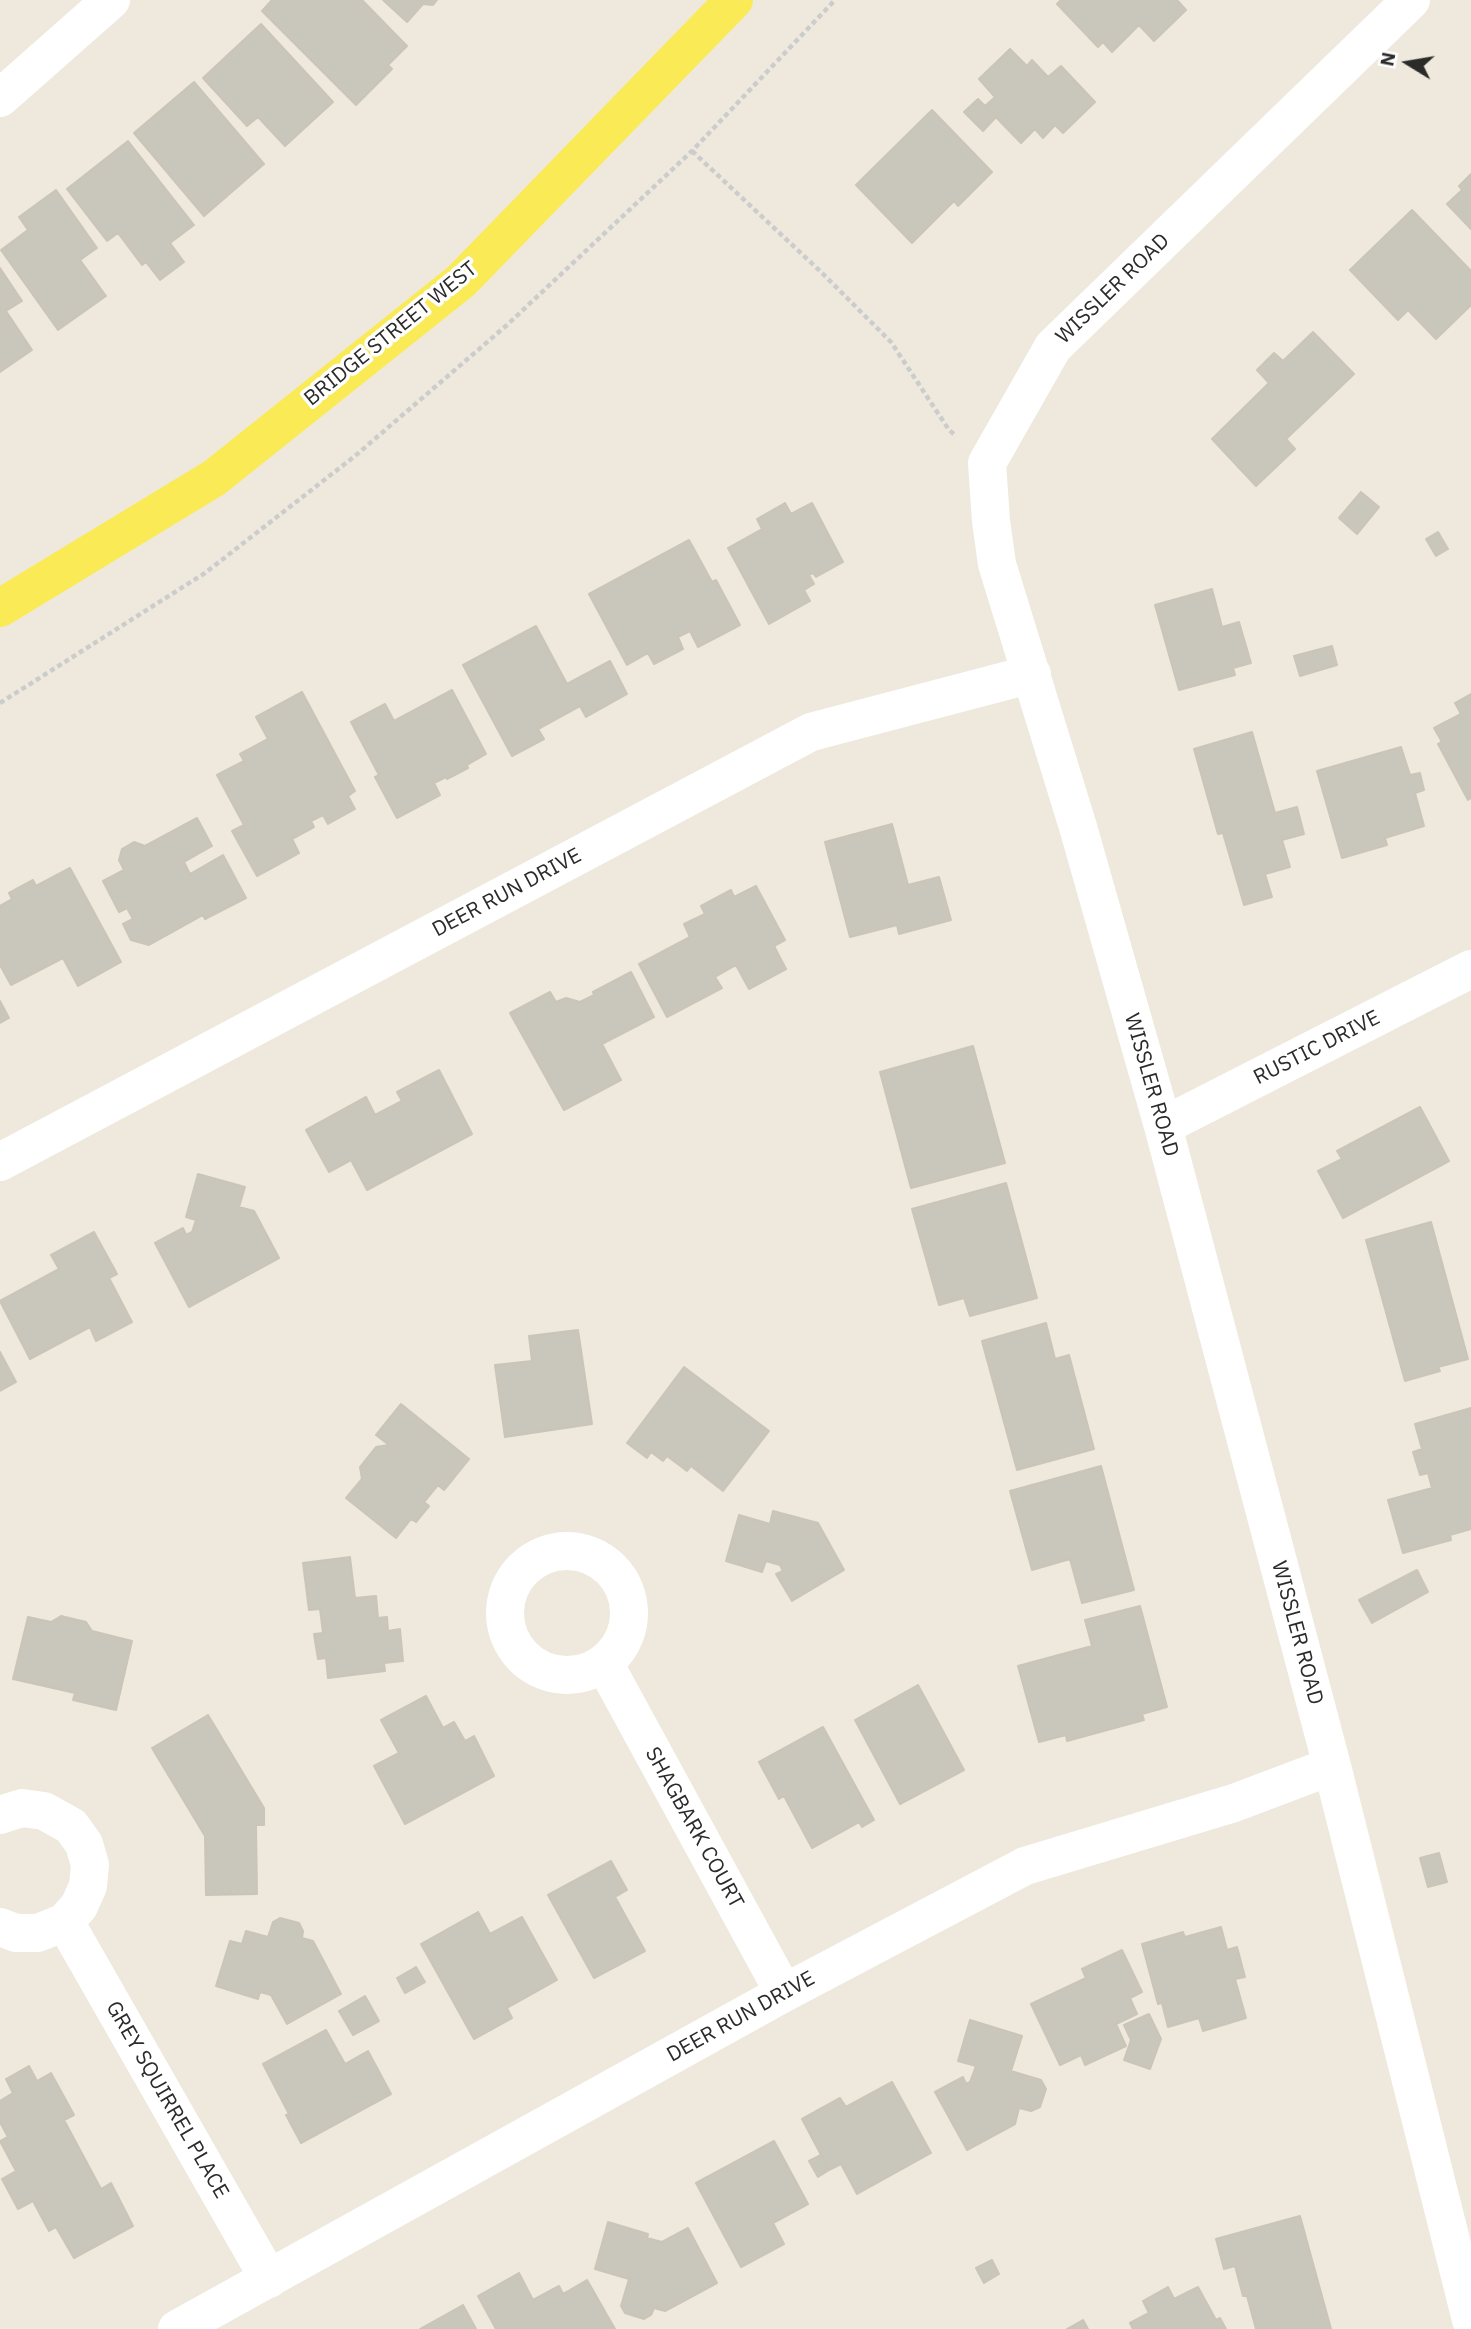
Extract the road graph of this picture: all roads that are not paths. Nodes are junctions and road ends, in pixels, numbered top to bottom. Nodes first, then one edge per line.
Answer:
1 (111, 0) edge
2 (734, 0) edge
3 (1410, 0) edge
4 (0, 98) edge
5 (0, 608) edge
6 (1032, 674) junction
7 (1471, 969) edge
8 (1163, 1126) junction
9 (0, 1161) edge
10 (604, 1663) dead end
11 (1332, 1766) junction
12 (0, 1815) edge
13 (65, 1922) junction
14 (0, 1927) edge
15 (784, 1993) junction
16 (269, 2279) junction
17 (1471, 2320) edge
18 (177, 2329) edge

1 - 4 street
2 - 5 main road, BRIDGE STREET WEST
3 - 6 street, WISSLER ROAD
6 - 8 street, WISSLER ROAD
6 - 9 street, DEER RUN DRIVE
7 - 8 street, RUSTIC DRIVE
8 - 11 street, WISSLER ROAD
10 - 15 street, SHAGBARK COURT
11 - 15 street, DEER RUN DRIVE
11 - 17 street, WISSLER ROAD
12 - 13 street
13 - 14 street
13 - 16 street, GREY SQUIRREL PLACE
15 - 16 street, DEER RUN DRIVE
16 - 18 street, DEER RUN DRIVE

